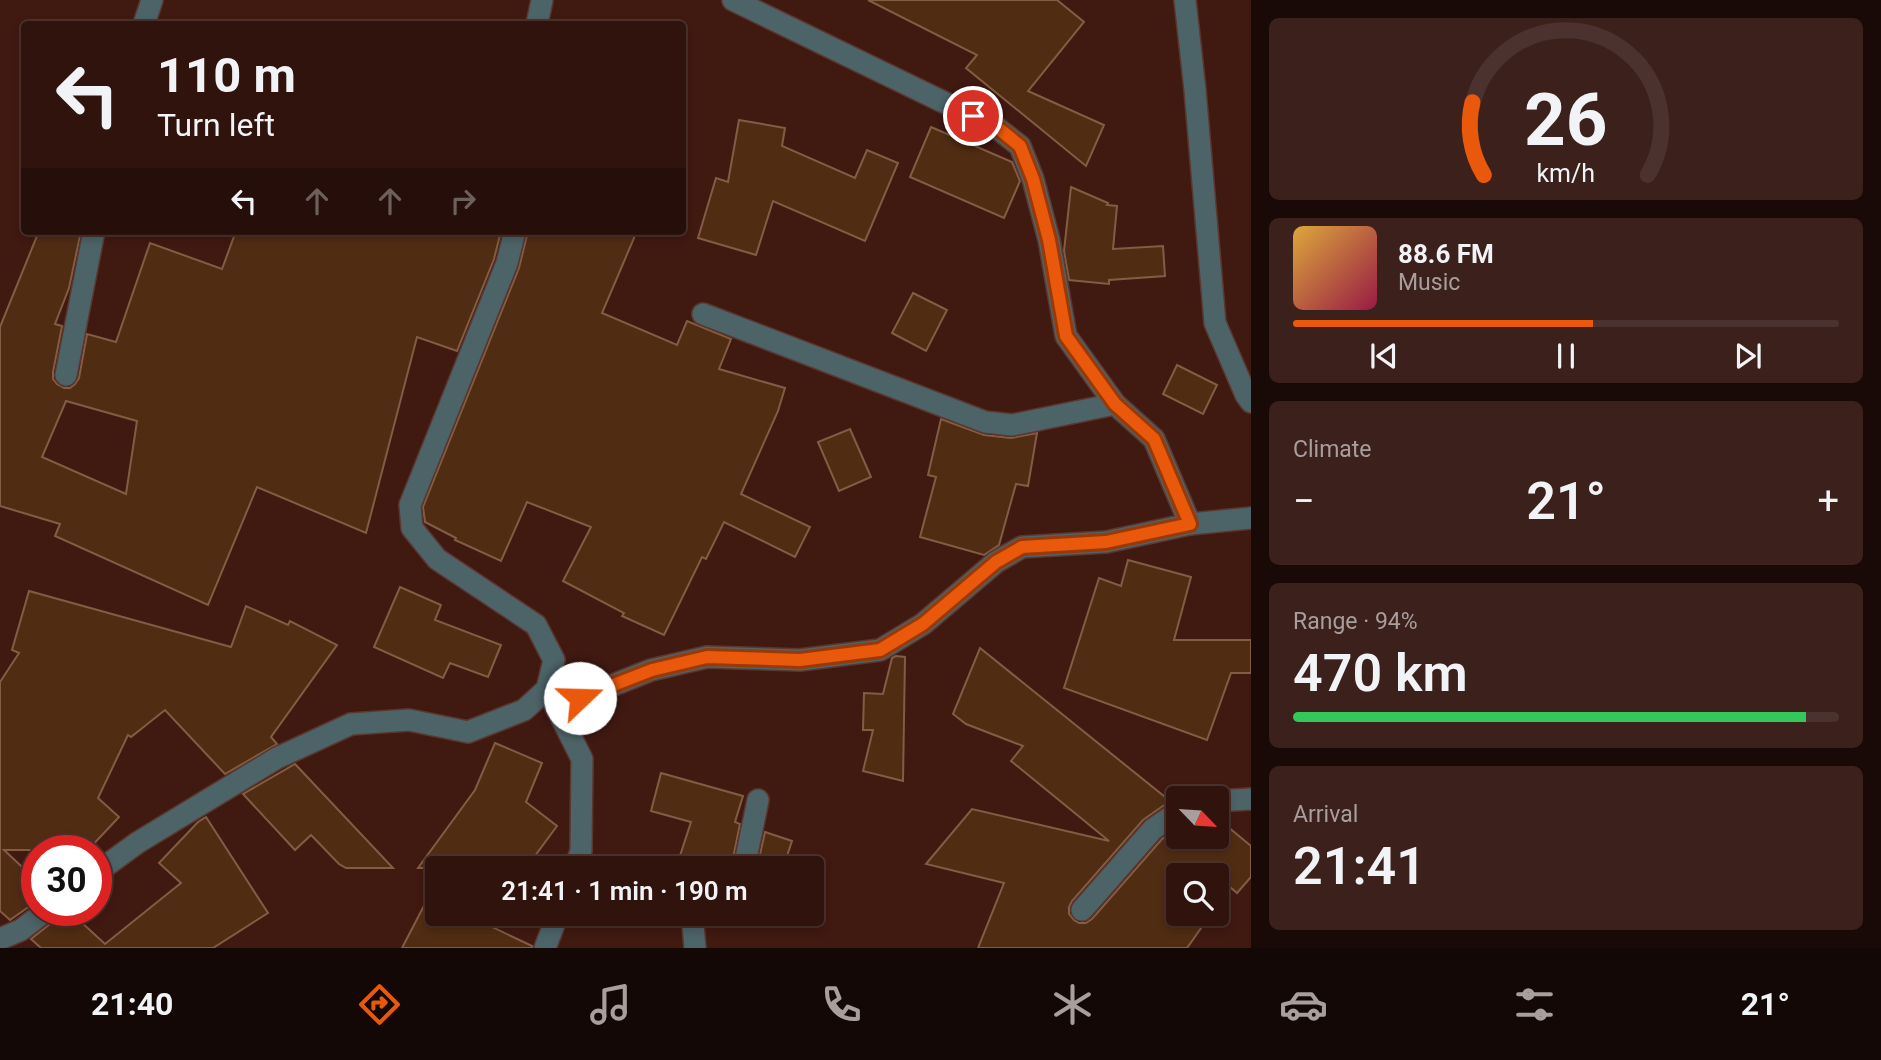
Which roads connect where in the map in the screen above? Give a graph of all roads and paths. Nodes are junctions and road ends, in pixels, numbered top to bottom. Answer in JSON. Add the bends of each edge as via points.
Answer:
{"nodes":[{"id":1,"x":152,"y":0,"type":"edge"},
{"id":2,"x":542,"y":0,"type":"edge"},
{"id":3,"x":733,"y":0,"type":"edge"},
{"id":4,"x":1185,"y":0,"type":"edge"},
{"id":5,"x":145,"y":21,"type":"edge"},
{"id":6,"x":538,"y":21,"type":"edge"},
{"id":7,"x":93,"y":235,"type":"edge"},
{"id":8,"x":515,"y":235,"type":"edge"},
{"id":9,"x":703,"y":314,"type":"dead end"},
{"id":10,"x":66,"y":375,"type":"dead end"},
{"id":11,"x":1251,"y":402,"type":"edge"},
{"id":12,"x":1115,"y":404,"type":"junction"},
{"id":13,"x":1251,"y":518,"type":"edge"},
{"id":14,"x":1190,"y":524,"type":"junction"},
{"id":15,"x":551,"y":699,"type":"junction"},
{"id":16,"x":1251,"y":799,"type":"edge"},
{"id":17,"x":758,"y":800,"type":"dead end"},
{"id":18,"x":1229,"y":800,"type":"edge"},
{"id":19,"x":1166,"y":821,"type":"edge"},
{"id":20,"x":579,"y":856,"type":"edge"},
{"id":21,"x":746,"y":856,"type":"edge"},
{"id":22,"x":112,"y":861,"type":"edge"},
{"id":23,"x":1082,"y":910,"type":"dead end"},
{"id":24,"x":26,"y":926,"type":"edge"},
{"id":25,"x":553,"y":926,"type":"edge"},
{"id":26,"x":693,"y":926,"type":"edge"},
{"id":27,"x":0,"y":939,"type":"edge"},
{"id":28,"x":545,"y":948,"type":"edge"},
{"id":29,"x":695,"y":948,"type":"edge"}],
"edges":[{"from":1,"to":5,"type":"street"},
{"from":2,"to":6,"type":"street"},
{"from":3,"to":12,"type":"street","via":[[998,128],[1020,146],[1049,240],[1066,336]]},
{"from":4,"to":11,"type":"street","via":[[1215,323]]},
{"from":7,"to":10,"type":"street"},
{"from":8,"to":15,"type":"street","via":[[410,505],[412,527],[437,559],[536,625],[554,660]]},
{"from":9,"to":12,"type":"street","via":[[985,422],[1012,425]]},
{"from":12,"to":14,"type":"street","via":[[1154,439]]},
{"from":13,"to":14,"type":"street"},
{"from":14,"to":15,"type":"street","via":[[1106,542],[1022,547],[996,562],[923,624],[880,650],[800,660],[707,657]]},
{"from":15,"to":20,"type":"street","via":[[582,760]]},
{"from":15,"to":22,"type":"street","via":[[468,732],[409,720],[351,724],[277,758]]},
{"from":16,"to":18,"type":"street"},
{"from":17,"to":21,"type":"street"},
{"from":19,"to":23,"type":"street","via":[[1153,829]]},
{"from":24,"to":27,"type":"street"},
{"from":25,"to":28,"type":"street"},
{"from":26,"to":29,"type":"street"}]}
